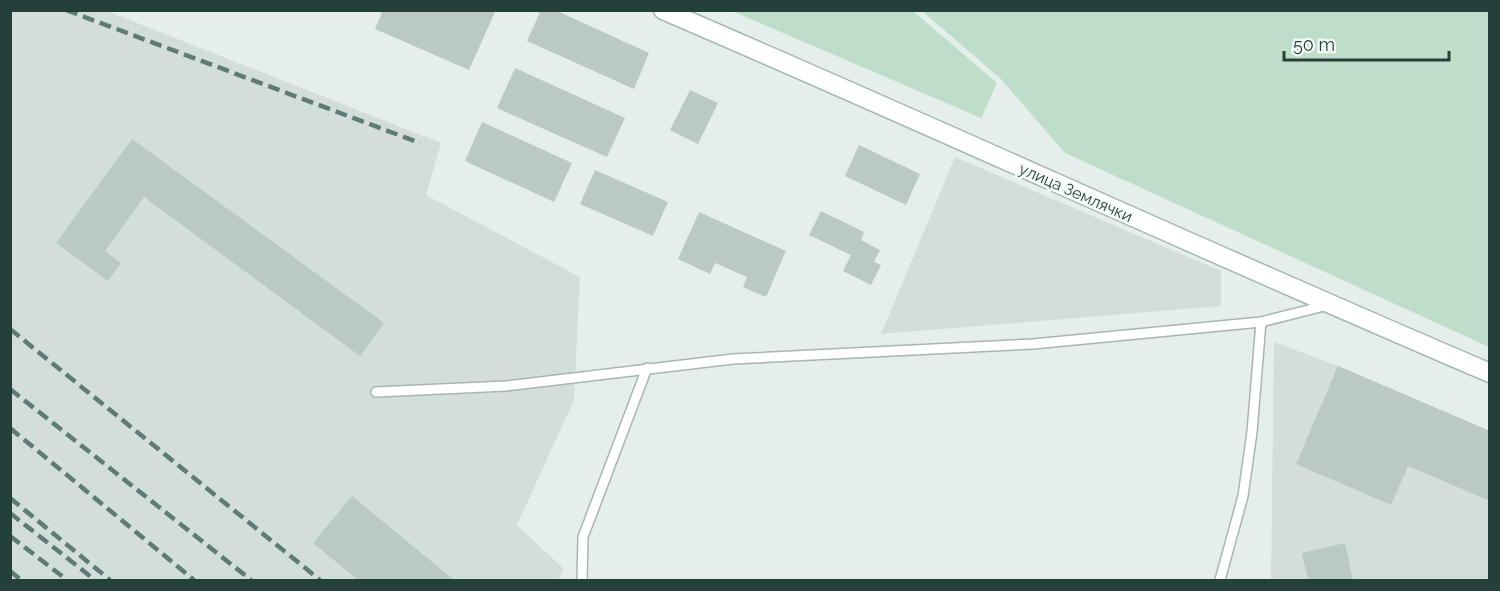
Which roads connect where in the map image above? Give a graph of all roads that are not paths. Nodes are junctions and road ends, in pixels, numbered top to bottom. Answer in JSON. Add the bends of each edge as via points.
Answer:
{"nodes":[{"id":1,"x":663,"y":10,"type":"edge"},
{"id":2,"x":1329,"y":304,"type":"junction"},
{"id":3,"x":1261,"y":322,"type":"junction"},
{"id":4,"x":647,"y":368,"type":"junction"},
{"id":5,"x":1490,"y":373,"type":"edge"},
{"id":6,"x":376,"y":392,"type":"dead end"},
{"id":7,"x":582,"y":580,"type":"edge"},
{"id":8,"x":1220,"y":580,"type":"edge"}],
"edges":[{"from":1,"to":2,"type":"street","name":"улица Землячки"},
{"from":2,"to":3,"type":"lane"},
{"from":2,"to":5,"type":"street","name":"улица Землячки"},
{"from":3,"to":4,"type":"lane","via":[[1033,344],[733,359]]},
{"from":3,"to":8,"type":"lane","via":[[1243,496]]},
{"from":4,"to":6,"type":"lane","via":[[506,386]]},
{"from":4,"to":7,"type":"lane","via":[[583,537]]}]}
